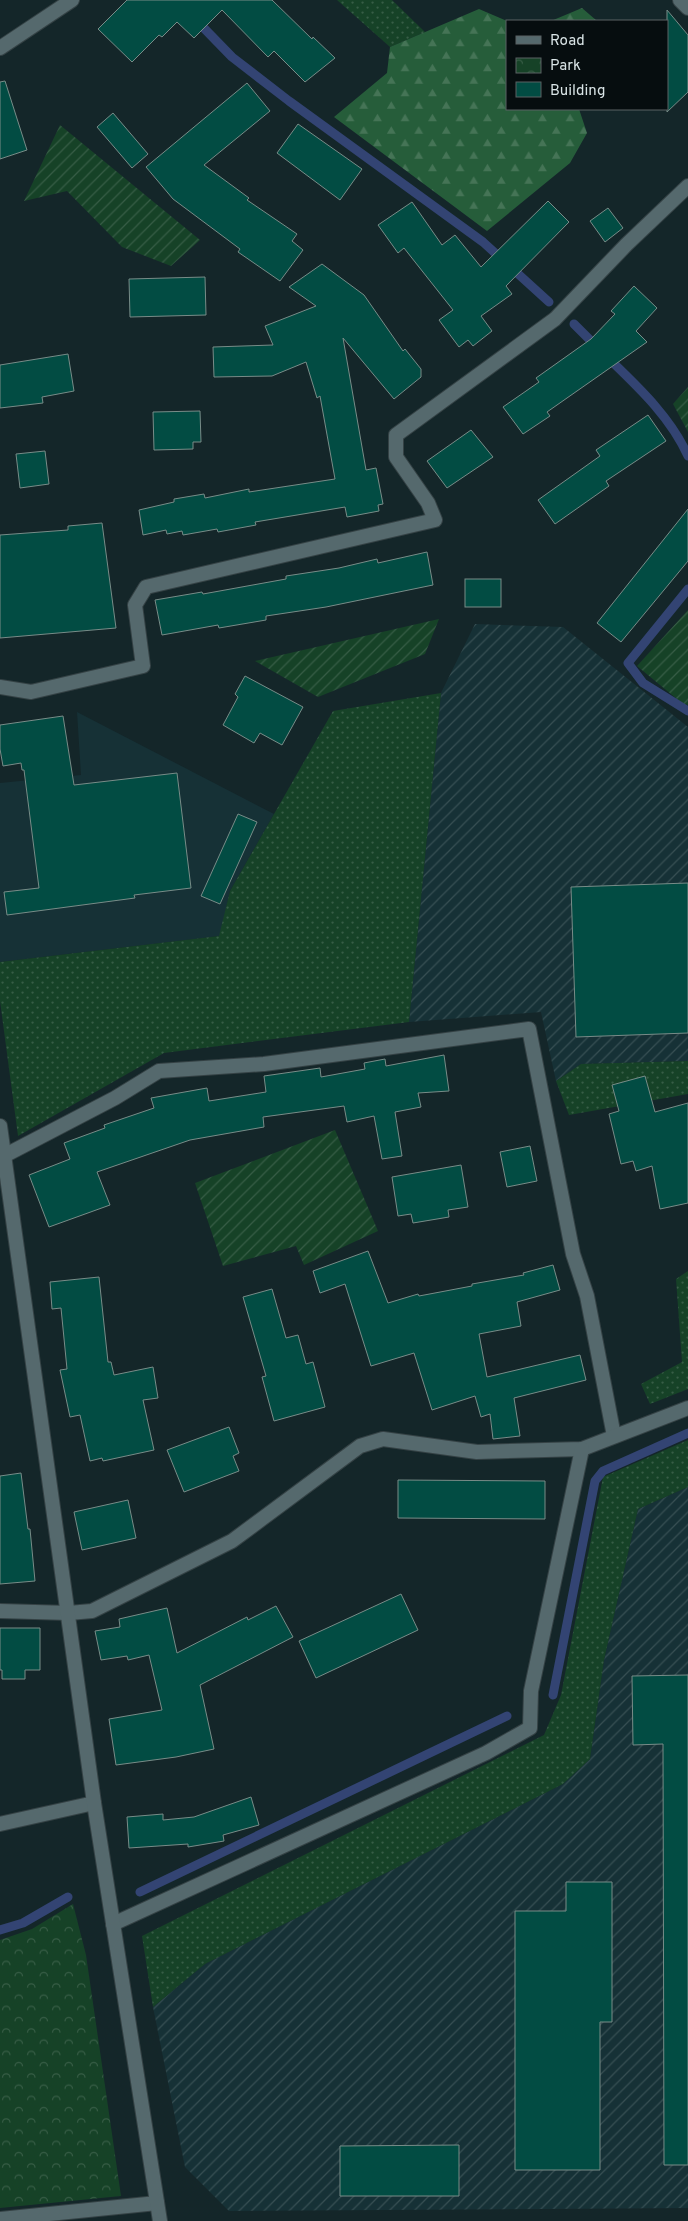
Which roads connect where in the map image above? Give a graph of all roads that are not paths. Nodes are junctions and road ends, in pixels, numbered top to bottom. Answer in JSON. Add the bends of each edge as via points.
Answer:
{"nodes":[{"id":1,"x":72,"y":0,"type":"edge"},
{"id":2,"x":680,"y":0,"type":"edge"},
{"id":3,"x":688,"y":8,"type":"edge"},
{"id":4,"x":0,"y":48,"type":"edge"},
{"id":5,"x":688,"y":186,"type":"edge"},
{"id":6,"x":0,"y":687,"type":"edge"},
{"id":7,"x":0,"y":1126,"type":"edge"},
{"id":8,"x":2,"y":1157,"type":"edge"},
{"id":9,"x":688,"y":1408,"type":"edge"},
{"id":10,"x":614,"y":1436,"type":"junction"},
{"id":11,"x":582,"y":1449,"type":"junction"},
{"id":12,"x":0,"y":1610,"type":"edge"},
{"id":13,"x":69,"y":1613,"type":"junction"},
{"id":14,"x":94,"y":1803,"type":"junction"},
{"id":15,"x":0,"y":1824,"type":"edge"},
{"id":16,"x":113,"y":1924,"type":"junction"},
{"id":17,"x":157,"y":2203,"type":"junction"},
{"id":18,"x":0,"y":2219,"type":"edge"},
{"id":19,"x":160,"y":2221,"type":"edge"}],
"edges":[{"from":1,"to":4,"type":"street"},
{"from":2,"to":3,"type":"street"},
{"from":5,"to":6,"type":"street","via":[[555,319],[396,435],[396,457],[428,503],[435,520],[146,587],[135,605],[143,666],[31,692]]},
{"from":7,"to":8,"type":"street"},
{"from":8,"to":10,"type":"street","via":[[115,1098],[159,1071],[264,1064],[529,1029],[573,1254],[587,1296]]},
{"from":8,"to":13,"type":"street"},
{"from":9,"to":10,"type":"street"},
{"from":10,"to":11,"type":"street"},
{"from":11,"to":13,"type":"street","via":[[477,1452],[383,1439],[360,1446],[232,1541],[92,1611]]},
{"from":11,"to":16,"type":"street","via":[[531,1691],[530,1728],[486,1753]]},
{"from":12,"to":13,"type":"street"},
{"from":13,"to":14,"type":"street"},
{"from":14,"to":15,"type":"street"},
{"from":14,"to":16,"type":"street"},
{"from":16,"to":17,"type":"street"},
{"from":17,"to":18,"type":"street"},
{"from":17,"to":19,"type":"street"}]}
